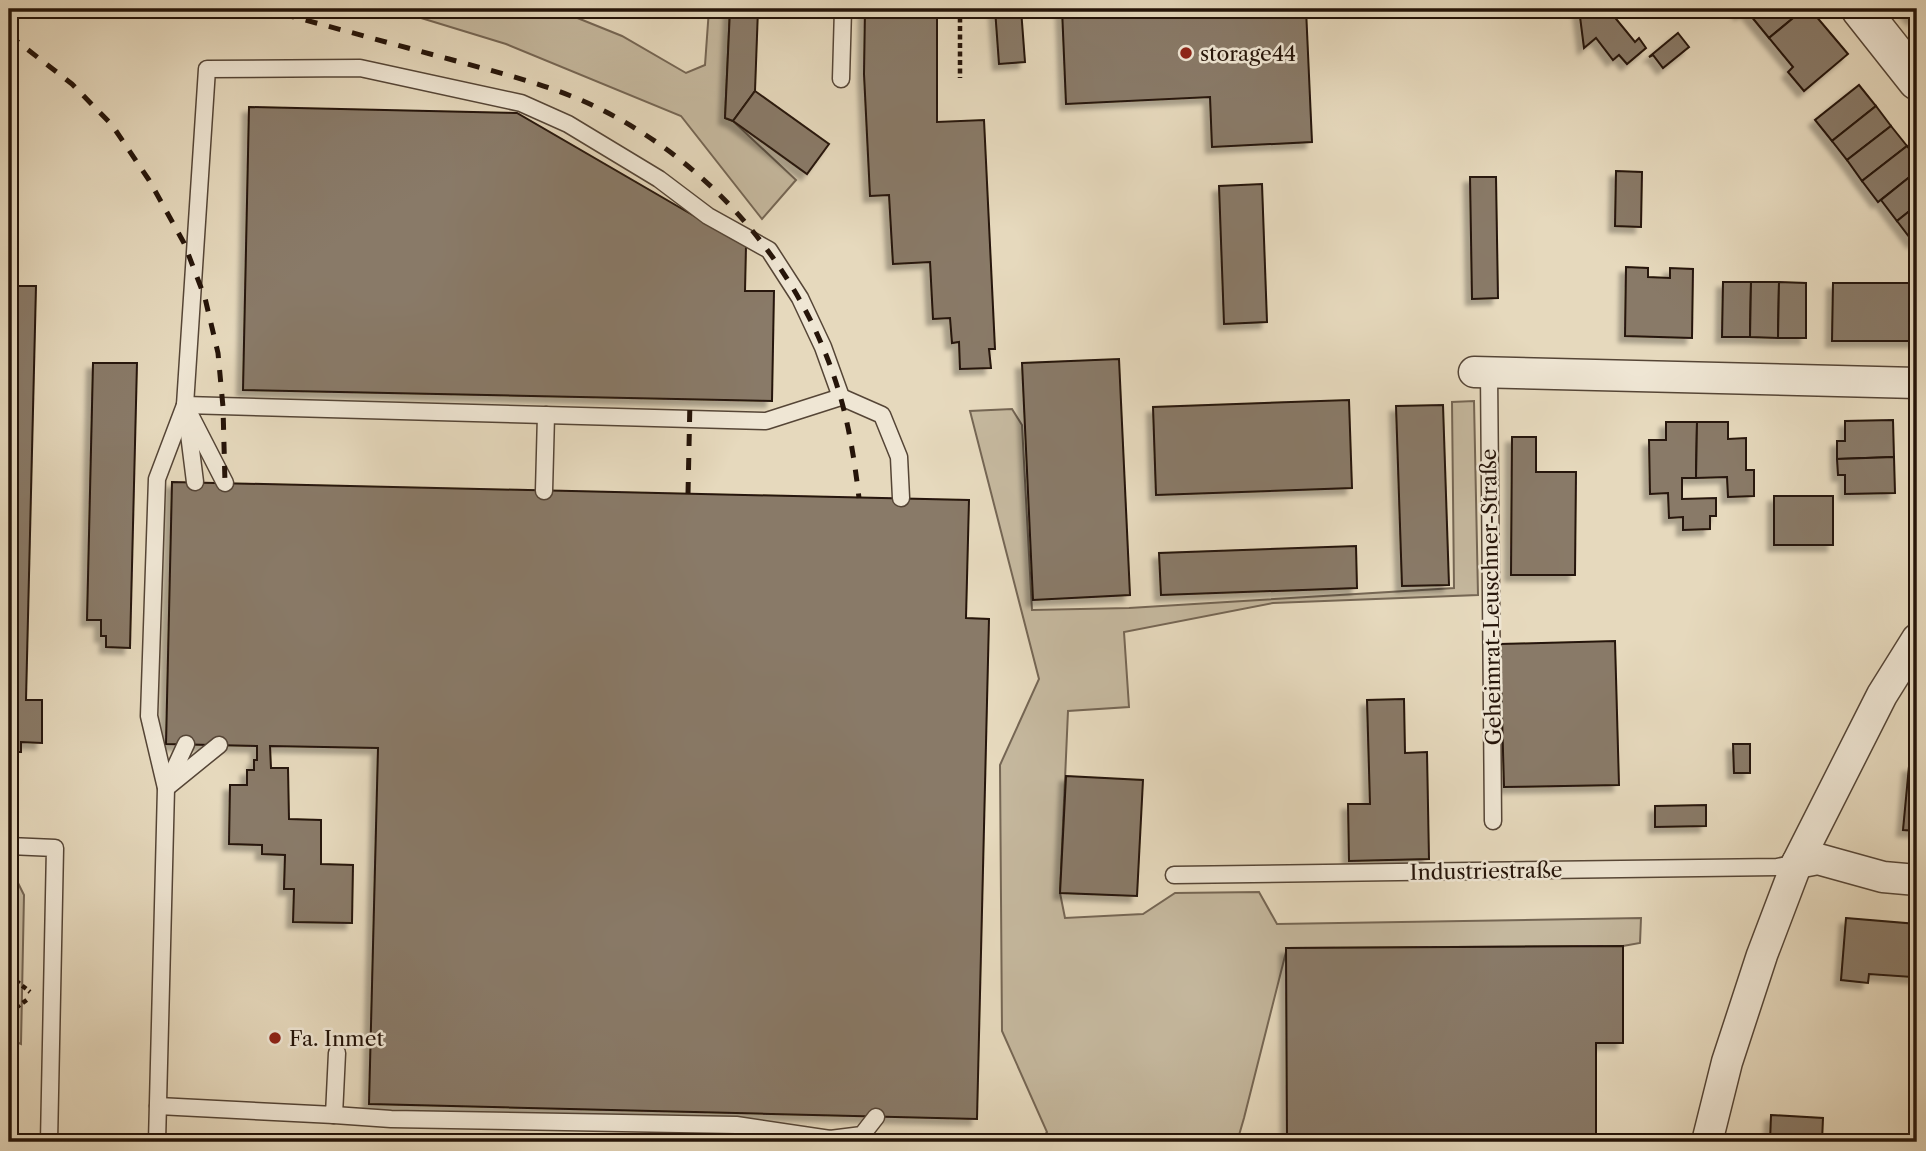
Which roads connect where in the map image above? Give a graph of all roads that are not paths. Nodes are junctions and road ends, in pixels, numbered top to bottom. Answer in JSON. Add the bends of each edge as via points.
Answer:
{"nodes":[{"id":1,"x":843,"y":9,"type":"edge"},
{"id":2,"x":1860,"y":9,"type":"edge"},
{"id":3,"x":841,"y":79,"type":"dead end"},
{"id":4,"x":1917,"y":81,"type":"edge"},
{"id":5,"x":1482,"y":372,"type":"joint"},
{"id":6,"x":1917,"y":383,"type":"edge"},
{"id":7,"x":841,"y":397,"type":"junction"},
{"id":8,"x":185,"y":405,"type":"junction"},
{"id":9,"x":546,"y":415,"type":"junction"},
{"id":10,"x":195,"y":482,"type":"dead end"},
{"id":11,"x":225,"y":483,"type":"dead end"},
{"id":12,"x":544,"y":491,"type":"dead end"},
{"id":13,"x":901,"y":498,"type":"dead end"},
{"id":14,"x":1917,"y":639,"type":"edge"},
{"id":15,"x":186,"y":744,"type":"dead end"},
{"id":16,"x":219,"y":745,"type":"dead end"},
{"id":17,"x":166,"y":788,"type":"junction"},
{"id":18,"x":1493,"y":821,"type":"dead end"},
{"id":19,"x":9,"y":846,"type":"edge"},
{"id":20,"x":1797,"y":863,"type":"junction"},
{"id":21,"x":1174,"y":875,"type":"dead end"},
{"id":22,"x":1917,"y":880,"type":"edge"},
{"id":23,"x":337,"y":1053,"type":"dead end"},
{"id":24,"x":158,"y":1106,"type":"junction"},
{"id":25,"x":334,"y":1115,"type":"junction"},
{"id":26,"x":876,"y":1117,"type":"dead end"},
{"id":27,"x":49,"y":1142,"type":"edge"},
{"id":28,"x":157,"y":1142,"type":"edge"},
{"id":29,"x":1707,"y":1142,"type":"edge"}],
"edges":[{"from":1,"to":3,"type":"lane"},
{"from":2,"to":4,"type":"street"},
{"from":5,"to":6,"type":"street","name":"Geheimrat-Leuschner-Straße"},
{"from":5,"to":18,"type":"lane","name":"Geheimrat-Leuschner-Straße"},
{"from":7,"to":8,"type":"lane","via":[[800,298],[769,250],[708,216],[659,179],[568,124],[520,103],[360,68],[207,69]]},
{"from":7,"to":9,"type":"lane","via":[[766,421]]},
{"from":7,"to":13,"type":"lane","via":[[881,415],[900,457]]},
{"from":8,"to":9,"type":"lane"},
{"from":8,"to":10,"type":"lane"},
{"from":8,"to":11,"type":"lane"},
{"from":8,"to":17,"type":"lane","via":[[157,479],[149,716]]},
{"from":9,"to":12,"type":"lane"},
{"from":14,"to":20,"type":"street","via":[[1882,695]]},
{"from":15,"to":17,"type":"lane"},
{"from":16,"to":17,"type":"lane"},
{"from":17,"to":24,"type":"lane"},
{"from":19,"to":27,"type":"lane","via":[[55,848]]},
{"from":20,"to":21,"type":"lane","name":"Industriestraße","via":[[1777,867]]},
{"from":20,"to":22,"type":"street","via":[[1818,859],[1883,877]]},
{"from":20,"to":29,"type":"street","via":[[1734,1038]]},
{"from":23,"to":25,"type":"lane"},
{"from":24,"to":25,"type":"lane"},
{"from":24,"to":28,"type":"lane"},
{"from":25,"to":26,"type":"lane","via":[[736,1125],[830,1139],[862,1135]]}]}
